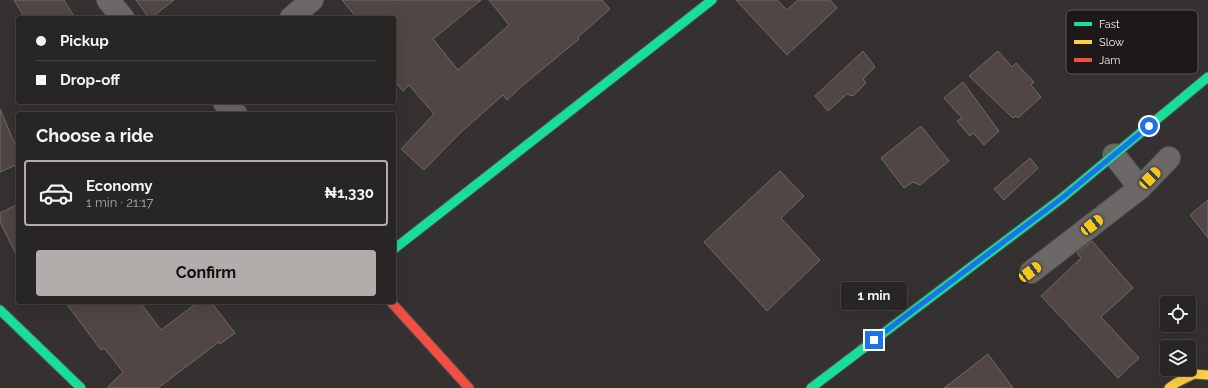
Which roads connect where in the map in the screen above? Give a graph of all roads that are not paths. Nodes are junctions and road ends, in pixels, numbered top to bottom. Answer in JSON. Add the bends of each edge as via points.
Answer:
{"nodes":[{"id":1,"x":108,"y":0,"type":"edge"},
{"id":2,"x":312,"y":0,"type":"edge"},
{"id":3,"x":712,"y":0,"type":"edge"},
{"id":4,"x":121,"y":16,"type":"edge"},
{"id":5,"x":293,"y":16,"type":"edge"},
{"id":6,"x":1208,"y":77,"type":"edge"},
{"id":7,"x":226,"y":104,"type":"edge"},
{"id":8,"x":234,"y":112,"type":"edge"},
{"id":9,"x":1114,"y":155,"type":"junction"},
{"id":10,"x":1169,"y":158,"type":"dead end"},
{"id":11,"x":1140,"y":188,"type":"junction"},
{"id":12,"x":396,"y":247,"type":"edge"},
{"id":13,"x":1030,"y":272,"type":"dead end"},
{"id":14,"x":394,"y":304,"type":"edge"},
{"id":15,"x":0,"y":310,"type":"edge"},
{"id":16,"x":1208,"y":376,"type":"edge"},
{"id":17,"x":82,"y":388,"type":"edge"},
{"id":18,"x":469,"y":388,"type":"edge"},
{"id":19,"x":811,"y":388,"type":"edge"},
{"id":20,"x":1169,"y":388,"type":"edge"}],
"edges":[{"from":1,"to":4,"type":"street"},
{"from":2,"to":5,"type":"street"},
{"from":3,"to":12,"type":"street"},
{"from":6,"to":9,"type":"street"},
{"from":7,"to":8,"type":"street"},
{"from":9,"to":11,"type":"street"},
{"from":9,"to":19,"type":"street","via":[[1062,198]]},
{"from":10,"to":11,"type":"street"},
{"from":11,"to":13,"type":"street"},
{"from":14,"to":18,"type":"street"},
{"from":15,"to":17,"type":"street"},
{"from":16,"to":20,"type":"street","via":[[1194,374]]}]}
